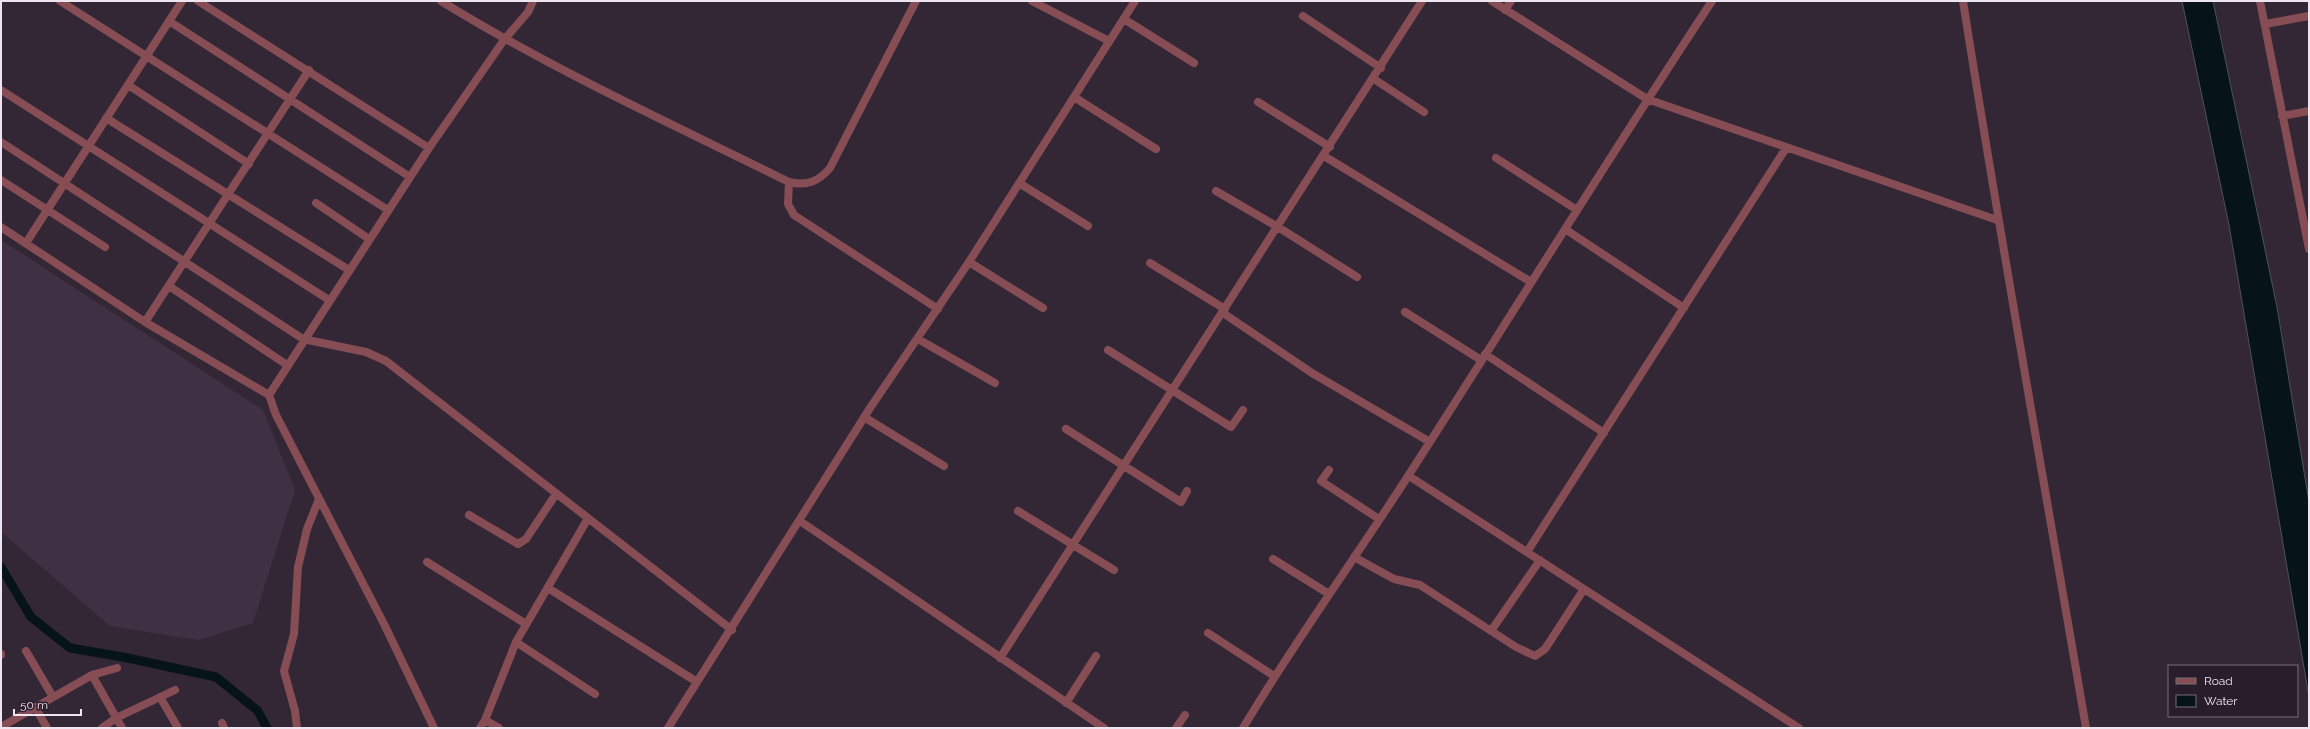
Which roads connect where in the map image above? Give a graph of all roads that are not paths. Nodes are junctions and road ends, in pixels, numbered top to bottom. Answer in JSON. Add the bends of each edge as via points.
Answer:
{"nodes":[{"id":1,"x":60,"y":1,"type":"edge"},
{"id":2,"x":182,"y":1,"type":"edge"},
{"id":3,"x":198,"y":1,"type":"edge"},
{"id":4,"x":534,"y":1,"type":"edge"},
{"id":5,"x":916,"y":1,"type":"edge"},
{"id":6,"x":1032,"y":1,"type":"edge"},
{"id":7,"x":1135,"y":1,"type":"edge"},
{"id":8,"x":1422,"y":1,"type":"edge"},
{"id":9,"x":1492,"y":1,"type":"edge"},
{"id":10,"x":1511,"y":1,"type":"edge"},
{"id":11,"x":1712,"y":1,"type":"edge"},
{"id":12,"x":1963,"y":1,"type":"edge"},
{"id":13,"x":2260,"y":1,"type":"edge"},
{"id":14,"x":446,"y":2,"type":"edge"},
{"id":15,"x":1505,"y":10,"type":"junction"},
{"id":16,"x":1303,"y":16,"type":"dead end"},
{"id":17,"x":2309,"y":16,"type":"edge"},
{"id":18,"x":1124,"y":19,"type":"junction"},
{"id":19,"x":169,"y":21,"type":"junction"},
{"id":20,"x":2265,"y":24,"type":"junction"},
{"id":21,"x":504,"y":40,"type":"junction"},
{"id":22,"x":1109,"y":41,"type":"junction"},
{"id":23,"x":146,"y":55,"type":"junction"},
{"id":24,"x":1194,"y":63,"type":"dead end"},
{"id":25,"x":1381,"y":68,"type":"junction"},
{"id":26,"x":309,"y":70,"type":"junction"},
{"id":27,"x":1374,"y":79,"type":"junction"},
{"id":28,"x":128,"y":85,"type":"junction"},
{"id":29,"x":1,"y":90,"type":"edge"},
{"id":30,"x":1074,"y":96,"type":"junction"},
{"id":31,"x":1647,"y":99,"type":"junction"},
{"id":32,"x":290,"y":100,"type":"junction"},
{"id":33,"x":1258,"y":102,"type":"dead end"},
{"id":34,"x":2309,"y":111,"type":"edge"},
{"id":35,"x":1424,"y":112,"type":"dead end"},
{"id":36,"x":2282,"y":116,"type":"junction"},
{"id":37,"x":106,"y":118,"type":"junction"},
{"id":38,"x":268,"y":135,"type":"junction"},
{"id":39,"x":1,"y":142,"type":"edge"},
{"id":40,"x":88,"y":146,"type":"junction"},
{"id":41,"x":1330,"y":147,"type":"junction"},
{"id":42,"x":429,"y":148,"type":"junction"},
{"id":43,"x":1786,"y":148,"type":"junction"},
{"id":44,"x":1156,"y":149,"type":"dead end"},
{"id":45,"x":1324,"y":156,"type":"junction"},
{"id":46,"x":1496,"y":158,"type":"dead end"},
{"id":47,"x":249,"y":164,"type":"junction"},
{"id":48,"x":410,"y":177,"type":"junction"},
{"id":49,"x":1,"y":180,"type":"edge"},
{"id":50,"x":789,"y":182,"type":"junction"},
{"id":51,"x":64,"y":183,"type":"junction"},
{"id":52,"x":1019,"y":183,"type":"junction"},
{"id":53,"x":1216,"y":191,"type":"dead end"},
{"id":54,"x":229,"y":194,"type":"junction"},
{"id":55,"x":316,"y":203,"type":"dead end"},
{"id":56,"x":47,"y":210,"type":"junction"},
{"id":57,"x":388,"y":210,"type":"junction"},
{"id":58,"x":1577,"y":210,"type":"junction"},
{"id":59,"x":1997,"y":220,"type":"junction"},
{"id":60,"x":210,"y":224,"type":"junction"},
{"id":61,"x":1088,"y":226,"type":"dead end"},
{"id":62,"x":1,"y":227,"type":"edge"},
{"id":63,"x":1278,"y":227,"type":"junction"},
{"id":64,"x":1565,"y":229,"type":"junction"},
{"id":65,"x":369,"y":239,"type":"junction"},
{"id":66,"x":26,"y":243,"type":"junction"},
{"id":67,"x":105,"y":247,"type":"dead end"},
{"id":68,"x":2309,"y":249,"type":"edge"},
{"id":69,"x":185,"y":262,"type":"junction"},
{"id":70,"x":968,"y":262,"type":"junction"},
{"id":71,"x":1150,"y":263,"type":"dead end"},
{"id":72,"x":349,"y":270,"type":"junction"},
{"id":73,"x":1357,"y":277,"type":"dead end"},
{"id":74,"x":1531,"y":282,"type":"junction"},
{"id":75,"x":169,"y":286,"type":"junction"},
{"id":76,"x":329,"y":300,"type":"junction"},
{"id":77,"x":1043,"y":308,"type":"dead end"},
{"id":78,"x":1684,"y":308,"type":"junction"},
{"id":79,"x":938,"y":309,"type":"junction"},
{"id":80,"x":1224,"y":311,"type":"junction"},
{"id":81,"x":1405,"y":312,"type":"dead end"},
{"id":82,"x":145,"y":322,"type":"junction"},
{"id":83,"x":303,"y":339,"type":"junction"},
{"id":84,"x":918,"y":339,"type":"junction"},
{"id":85,"x":1108,"y":350,"type":"dead end"},
{"id":86,"x":1483,"y":358,"type":"junction"},
{"id":87,"x":287,"y":365,"type":"junction"},
{"id":88,"x":995,"y":383,"type":"dead end"},
{"id":89,"x":1173,"y":391,"type":"junction"},
{"id":90,"x":269,"y":395,"type":"junction"},
{"id":91,"x":1243,"y":410,"type":"dead end"},
{"id":92,"x":864,"y":417,"type":"junction"},
{"id":93,"x":1066,"y":430,"type":"dead end"},
{"id":94,"x":1604,"y":433,"type":"junction"},
{"id":95,"x":1430,"y":442,"type":"junction"},
{"id":96,"x":944,"y":466,"type":"dead end"},
{"id":97,"x":1124,"y":466,"type":"junction"},
{"id":98,"x":1329,"y":470,"type":"dead end"},
{"id":99,"x":1408,"y":476,"type":"junction"},
{"id":100,"x":1187,"y":491,"type":"dead end"},
{"id":101,"x":556,"y":494,"type":"junction"},
{"id":102,"x":319,"y":499,"type":"junction"},
{"id":103,"x":1018,"y":511,"type":"dead end"},
{"id":104,"x":469,"y":515,"type":"dead end"},
{"id":105,"x":1379,"y":519,"type":"junction"},
{"id":106,"x":587,"y":520,"type":"junction"},
{"id":107,"x":800,"y":521,"type":"junction"},
{"id":108,"x":1073,"y":545,"type":"junction"},
{"id":109,"x":1528,"y":552,"type":"junction"},
{"id":110,"x":1354,"y":557,"type":"junction"},
{"id":111,"x":1273,"y":559,"type":"dead end"},
{"id":112,"x":1540,"y":560,"type":"junction"},
{"id":113,"x":427,"y":562,"type":"dead end"},
{"id":114,"x":1114,"y":570,"type":"dead end"},
{"id":115,"x":548,"y":588,"type":"junction"},
{"id":116,"x":1584,"y":589,"type":"junction"},
{"id":117,"x":1329,"y":594,"type":"junction"},
{"id":118,"x":526,"y":624,"type":"junction"},
{"id":119,"x":732,"y":630,"type":"junction"},
{"id":120,"x":1491,"y":631,"type":"junction"},
{"id":121,"x":1208,"y":633,"type":"dead end"},
{"id":122,"x":516,"y":642,"type":"junction"},
{"id":123,"x":26,"y":651,"type":"dead end"},
{"id":124,"x":1096,"y":656,"type":"dead end"},
{"id":125,"x":1000,"y":658,"type":"junction"},
{"id":126,"x":117,"y":668,"type":"dead end"},
{"id":127,"x":92,"y":675,"type":"junction"},
{"id":128,"x":1274,"y":676,"type":"junction"},
{"id":129,"x":697,"y":682,"type":"junction"},
{"id":130,"x":175,"y":690,"type":"dead end"},
{"id":131,"x":595,"y":694,"type":"dead end"},
{"id":132,"x":53,"y":697,"type":"junction"},
{"id":133,"x":160,"y":697,"type":"junction"},
{"id":134,"x":1066,"y":703,"type":"junction"},
{"id":135,"x":35,"y":707,"type":"junction"},
{"id":136,"x":1185,"y":715,"type":"dead end"},
{"id":137,"x":116,"y":718,"type":"junction"},
{"id":138,"x":485,"y":720,"type":"junction"},
{"id":139,"x":1,"y":727,"type":"edge"},
{"id":140,"x":47,"y":728,"type":"edge"},
{"id":141,"x":102,"y":728,"type":"edge"},
{"id":142,"x":122,"y":728,"type":"edge"},
{"id":143,"x":178,"y":728,"type":"edge"},
{"id":144,"x":297,"y":728,"type":"edge"},
{"id":145,"x":434,"y":728,"type":"edge"},
{"id":146,"x":480,"y":728,"type":"edge"},
{"id":147,"x":499,"y":728,"type":"edge"},
{"id":148,"x":668,"y":728,"type":"edge"},
{"id":149,"x":1104,"y":728,"type":"edge"},
{"id":150,"x":1176,"y":728,"type":"edge"},
{"id":151,"x":1243,"y":728,"type":"edge"},
{"id":152,"x":1799,"y":728,"type":"edge"},
{"id":153,"x":2086,"y":728,"type":"edge"}],
"edges":[{"from":1,"to":23,"type":"street"},
{"from":2,"to":19,"type":"street"},
{"from":3,"to":26,"type":"street"},
{"from":4,"to":21,"type":"street"},
{"from":5,"to":50,"type":"street","via":[[830,168],[819,180],[804,185]]},
{"from":6,"to":22,"type":"street"},
{"from":7,"to":18,"type":"street"},
{"from":8,"to":25,"type":"street"},
{"from":9,"to":15,"type":"street"},
{"from":10,"to":15,"type":"street"},
{"from":11,"to":31,"type":"street"},
{"from":12,"to":59,"type":"street"},
{"from":13,"to":20,"type":"street"},
{"from":14,"to":21,"type":"street"},
{"from":15,"to":31,"type":"street"},
{"from":16,"to":25,"type":"street"},
{"from":17,"to":20,"type":"street"},
{"from":18,"to":22,"type":"street"},
{"from":18,"to":24,"type":"street"},
{"from":19,"to":23,"type":"street"},
{"from":19,"to":32,"type":"street"},
{"from":20,"to":36,"type":"street"},
{"from":21,"to":42,"type":"street"},
{"from":21,"to":50,"type":"street"},
{"from":22,"to":30,"type":"street"},
{"from":23,"to":28,"type":"street"},
{"from":23,"to":38,"type":"street"},
{"from":25,"to":27,"type":"street"},
{"from":26,"to":32,"type":"street"},
{"from":26,"to":42,"type":"street"},
{"from":27,"to":35,"type":"street"},
{"from":27,"to":41,"type":"street"},
{"from":28,"to":37,"type":"street"},
{"from":28,"to":47,"type":"street"},
{"from":29,"to":40,"type":"street"},
{"from":30,"to":44,"type":"street"},
{"from":30,"to":52,"type":"street"},
{"from":31,"to":43,"type":"street"},
{"from":31,"to":58,"type":"street"},
{"from":32,"to":38,"type":"street"},
{"from":32,"to":48,"type":"street"},
{"from":33,"to":41,"type":"street"},
{"from":34,"to":36,"type":"street"},
{"from":36,"to":68,"type":"street"},
{"from":37,"to":40,"type":"street"},
{"from":37,"to":54,"type":"street"},
{"from":38,"to":47,"type":"street"},
{"from":38,"to":57,"type":"street"},
{"from":39,"to":51,"type":"street"},
{"from":40,"to":51,"type":"street"},
{"from":40,"to":60,"type":"street"},
{"from":41,"to":45,"type":"street"},
{"from":42,"to":48,"type":"street"},
{"from":43,"to":59,"type":"street"},
{"from":43,"to":78,"type":"street"},
{"from":45,"to":63,"type":"street"},
{"from":45,"to":74,"type":"street"},
{"from":46,"to":58,"type":"street"},
{"from":47,"to":54,"type":"street"},
{"from":48,"to":57,"type":"street"},
{"from":49,"to":56,"type":"street"},
{"from":50,"to":79,"type":"street","via":[[788,204],[794,215]]},
{"from":51,"to":56,"type":"street"},
{"from":51,"to":69,"type":"street"},
{"from":52,"to":61,"type":"street"},
{"from":52,"to":70,"type":"street"},
{"from":53,"to":63,"type":"street"},
{"from":54,"to":60,"type":"street"},
{"from":54,"to":72,"type":"street"},
{"from":55,"to":65,"type":"street"},
{"from":56,"to":66,"type":"street"},
{"from":56,"to":67,"type":"street"},
{"from":57,"to":65,"type":"street"},
{"from":58,"to":64,"type":"street"},
{"from":59,"to":153,"type":"street","via":[[2030,395]]},
{"from":60,"to":69,"type":"street"},
{"from":60,"to":76,"type":"street"},
{"from":62,"to":66,"type":"street"},
{"from":63,"to":73,"type":"street"},
{"from":63,"to":80,"type":"street"},
{"from":64,"to":74,"type":"street"},
{"from":64,"to":78,"type":"street"},
{"from":65,"to":72,"type":"street"},
{"from":66,"to":82,"type":"street"},
{"from":69,"to":75,"type":"street"},
{"from":69,"to":83,"type":"street"},
{"from":70,"to":77,"type":"street"},
{"from":70,"to":79,"type":"street"},
{"from":71,"to":80,"type":"street"},
{"from":72,"to":76,"type":"street"},
{"from":74,"to":86,"type":"street"},
{"from":75,"to":82,"type":"street"},
{"from":75,"to":87,"type":"street"},
{"from":76,"to":83,"type":"street"},
{"from":78,"to":94,"type":"street"},
{"from":79,"to":84,"type":"street"},
{"from":80,"to":89,"type":"street"},
{"from":80,"to":95,"type":"street","via":[[1312,373]]},
{"from":81,"to":86,"type":"street"},
{"from":82,"to":90,"type":"street"},
{"from":83,"to":87,"type":"street"},
{"from":83,"to":101,"type":"street","via":[[366,352],[386,361]]},
{"from":84,"to":88,"type":"street"},
{"from":84,"to":92,"type":"street"},
{"from":85,"to":89,"type":"street"},
{"from":86,"to":94,"type":"street"},
{"from":86,"to":95,"type":"street"},
{"from":87,"to":90,"type":"street"},
{"from":89,"to":91,"type":"street","via":[[1231,427]]},
{"from":89,"to":97,"type":"street"},
{"from":90,"to":102,"type":"street","via":[[276,415]]},
{"from":92,"to":96,"type":"street"},
{"from":92,"to":107,"type":"street"},
{"from":93,"to":97,"type":"street"},
{"from":94,"to":109,"type":"street"},
{"from":95,"to":99,"type":"street"},
{"from":97,"to":100,"type":"street","via":[[1181,502]]},
{"from":97,"to":108,"type":"street"},
{"from":98,"to":105,"type":"street","via":[[1321,481]]},
{"from":99,"to":105,"type":"street"},
{"from":99,"to":109,"type":"street"},
{"from":101,"to":104,"type":"street","via":[[526,539],[518,544]]},
{"from":101,"to":106,"type":"street"},
{"from":102,"to":144,"type":"street","via":[[307,529],[298,567],[294,634],[284,671]]},
{"from":102,"to":145,"type":"street"},
{"from":103,"to":108,"type":"street"},
{"from":105,"to":110,"type":"street"},
{"from":106,"to":115,"type":"street"},
{"from":106,"to":119,"type":"street"},
{"from":107,"to":119,"type":"street"},
{"from":107,"to":125,"type":"street"},
{"from":108,"to":114,"type":"street"},
{"from":108,"to":125,"type":"street"},
{"from":109,"to":112,"type":"street"},
{"from":110,"to":117,"type":"street"},
{"from":110,"to":120,"type":"street","via":[[1394,579],[1420,585]]},
{"from":111,"to":117,"type":"street"},
{"from":112,"to":116,"type":"street"},
{"from":112,"to":120,"type":"street"},
{"from":113,"to":118,"type":"street"},
{"from":115,"to":118,"type":"street"},
{"from":115,"to":129,"type":"street"},
{"from":116,"to":120,"type":"street","via":[[1541,654],[1530,655]]},
{"from":116,"to":152,"type":"street"},
{"from":117,"to":128,"type":"street"},
{"from":118,"to":122,"type":"street"},
{"from":119,"to":129,"type":"street"},
{"from":121,"to":128,"type":"street"},
{"from":122,"to":131,"type":"street"},
{"from":122,"to":138,"type":"street"},
{"from":123,"to":132,"type":"street"},
{"from":124,"to":134,"type":"street"},
{"from":125,"to":134,"type":"street"},
{"from":126,"to":127,"type":"street"},
{"from":127,"to":132,"type":"street"},
{"from":127,"to":137,"type":"street"},
{"from":128,"to":151,"type":"street"},
{"from":129,"to":148,"type":"street"},
{"from":130,"to":133,"type":"street"},
{"from":132,"to":135,"type":"street"},
{"from":133,"to":137,"type":"street"},
{"from":133,"to":143,"type":"street"},
{"from":134,"to":149,"type":"street"},
{"from":135,"to":139,"type":"street"},
{"from":135,"to":140,"type":"street"},
{"from":136,"to":150,"type":"street"},
{"from":137,"to":141,"type":"street"},
{"from":137,"to":142,"type":"street"},
{"from":138,"to":146,"type":"street"},
{"from":138,"to":147,"type":"street"}]}
